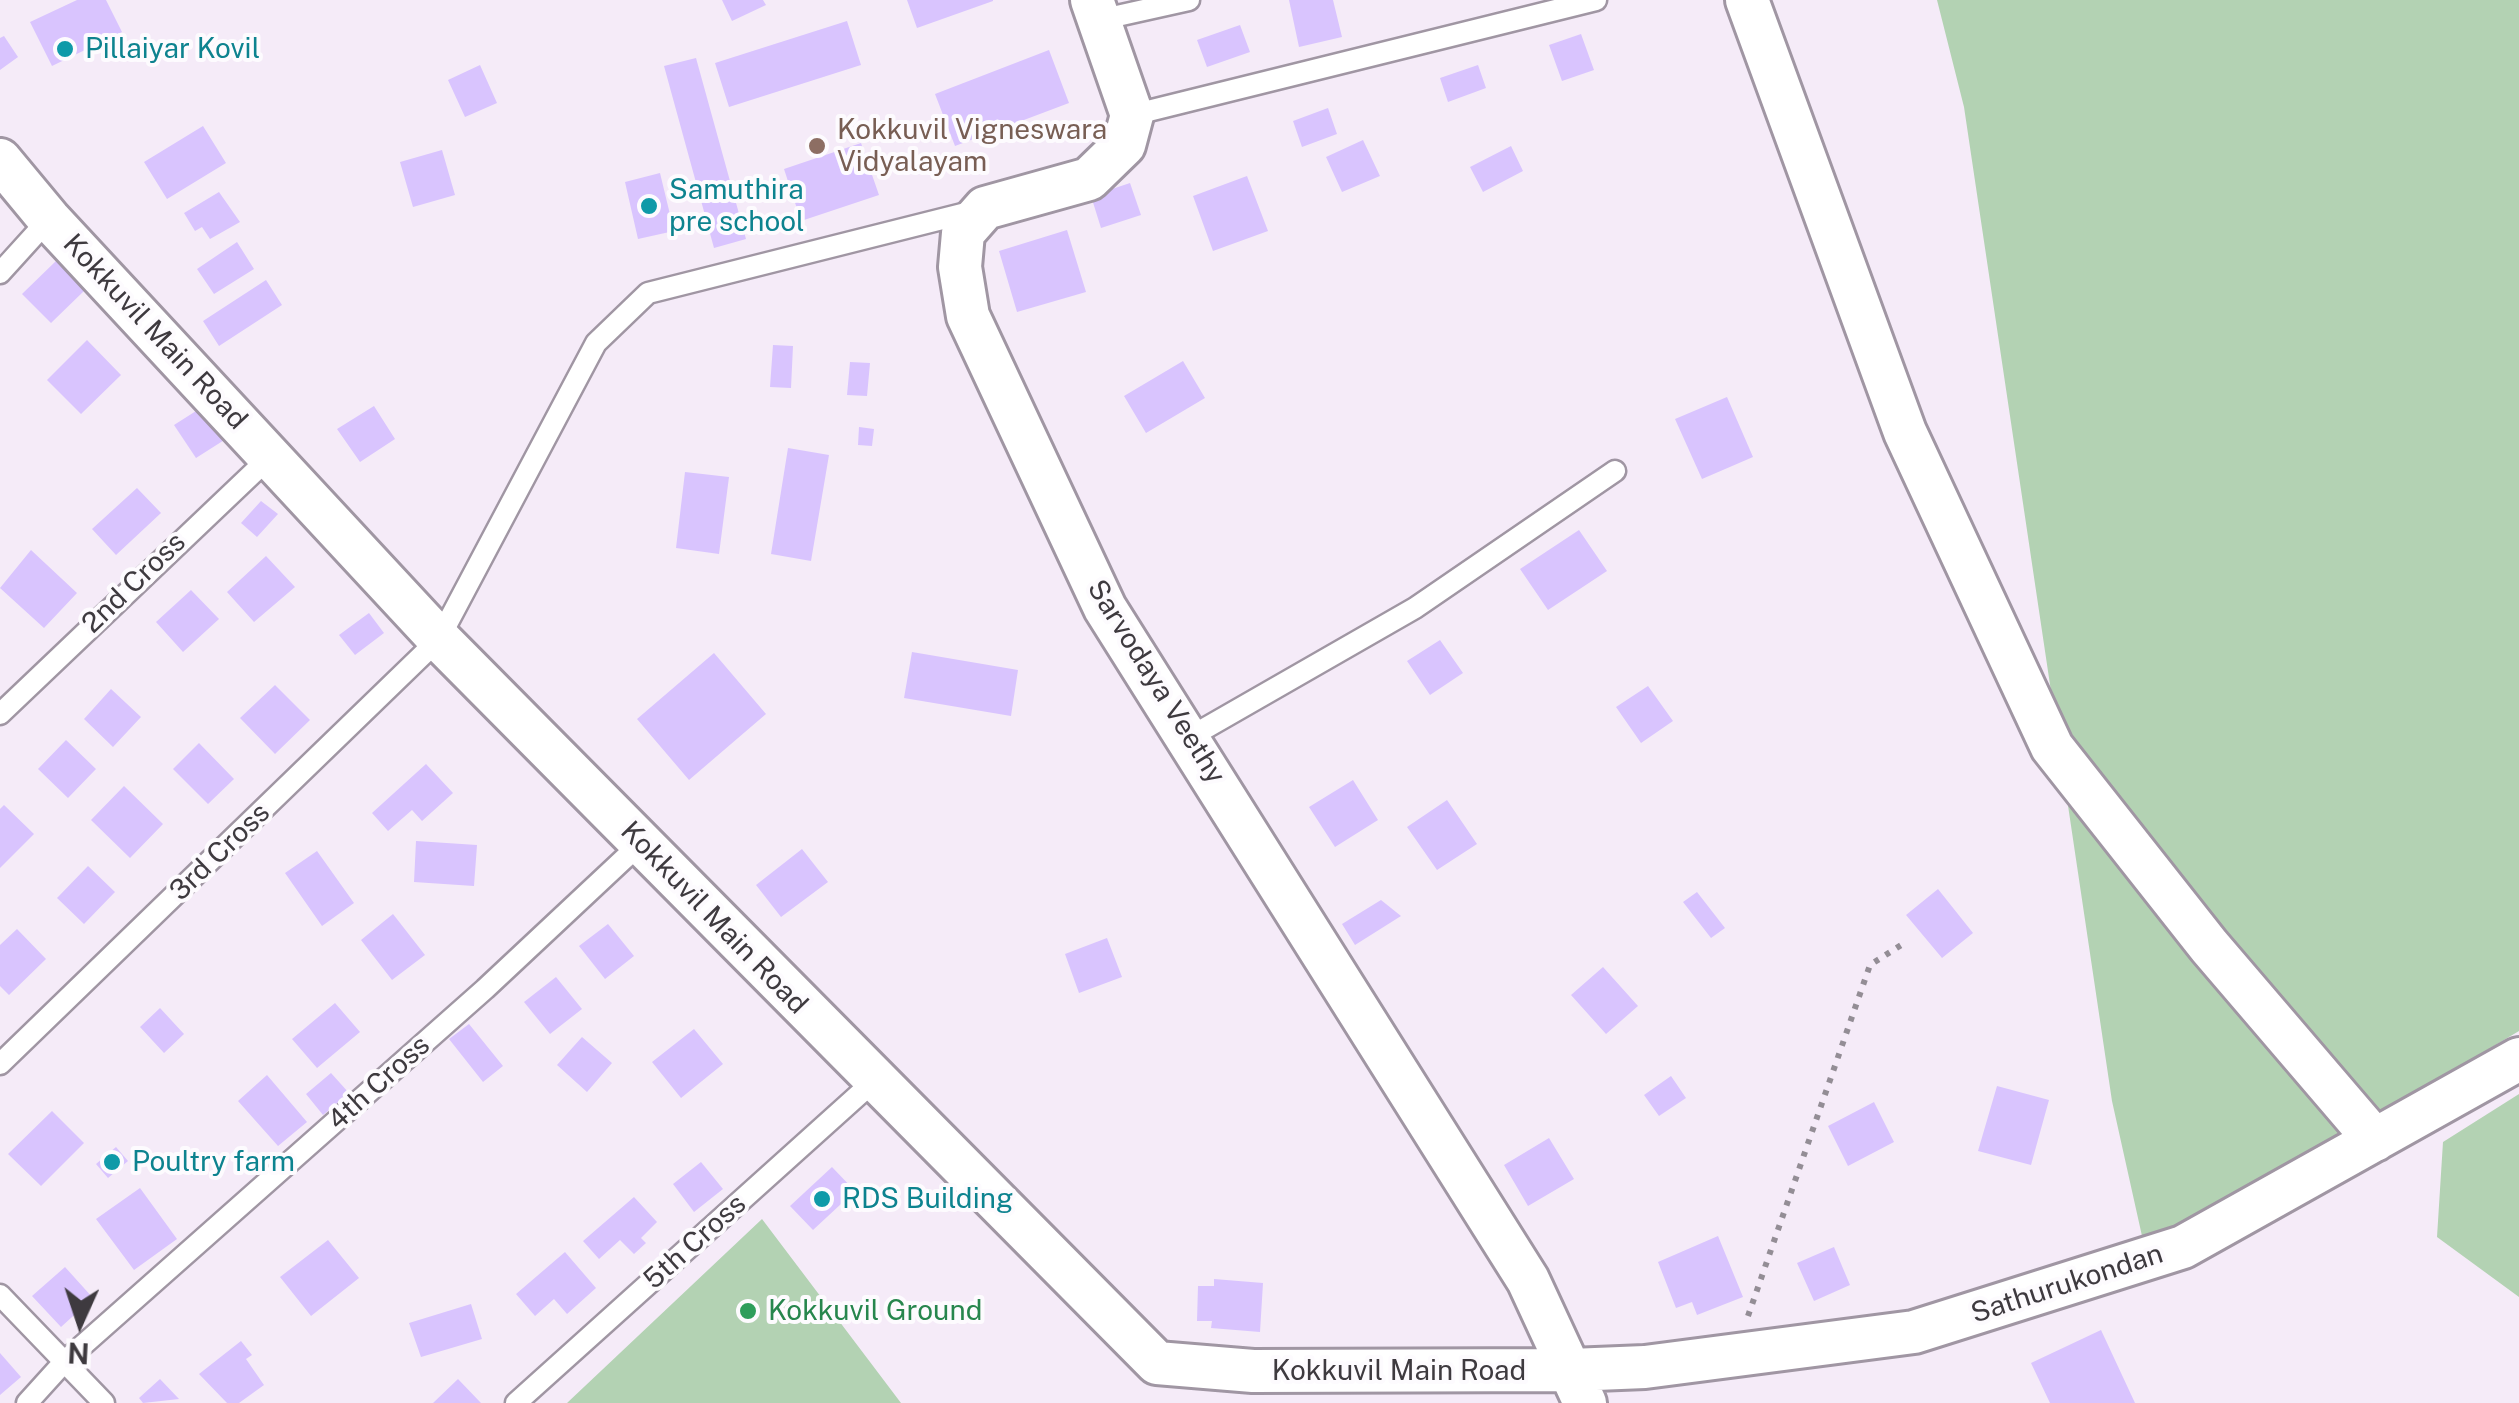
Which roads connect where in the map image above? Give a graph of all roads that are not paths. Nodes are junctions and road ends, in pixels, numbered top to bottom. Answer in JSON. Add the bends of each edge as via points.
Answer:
{"nodes":[{"id":1,"x":1189,"y":0,"type":"edge"},
{"id":2,"x":1596,"y":0,"type":"edge"},
{"id":3,"x":1747,"y":0,"type":"edge"},
{"id":4,"x":1096,"y":10,"type":"edge"},
{"id":5,"x":1132,"y":115,"type":"junction"},
{"id":6,"x":0,"y":160,"type":"edge"},
{"id":7,"x":985,"y":208,"type":"junction"},
{"id":8,"x":48,"y":219,"type":"junction"},
{"id":9,"x":0,"y":274,"type":"edge"},
{"id":10,"x":272,"y":455,"type":"junction"},
{"id":11,"x":1615,"y":472,"type":"dead end"},
{"id":12,"x":439,"y":639,"type":"junction"},
{"id":13,"x":0,"y":714,"type":"edge"},
{"id":14,"x":1190,"y":736,"type":"junction"},
{"id":15,"x":641,"y":843,"type":"junction"},
{"id":16,"x":2519,"y":1059,"type":"edge"},
{"id":17,"x":0,"y":1064,"type":"edge"},
{"id":18,"x":874,"y":1081,"type":"junction"},
{"id":19,"x":2375,"y":1140,"type":"junction"},
{"id":20,"x":0,"y":1295,"type":"edge"},
{"id":21,"x":65,"y":1361,"type":"junction"},
{"id":22,"x":1164,"y":1383,"type":"edge"},
{"id":23,"x":1578,"y":1387,"type":"edge"},
{"id":24,"x":27,"y":1403,"type":"edge"},
{"id":25,"x":104,"y":1403,"type":"edge"},
{"id":26,"x":516,"y":1403,"type":"edge"}],
"edges":[{"from":1,"to":4,"type":"lane"},
{"from":2,"to":5,"type":"lane"},
{"from":3,"to":19,"type":"street","via":[[1905,432],[2052,746]]},
{"from":4,"to":5,"type":"street"},
{"from":5,"to":7,"type":"street","via":[[1124,145],[1089,179]]},
{"from":6,"to":8,"type":"street","name":"Kokkuvil Main Road"},
{"from":7,"to":12,"type":"lane","name":"3rd Cross","via":[[648,293],[596,343]]},
{"from":7,"to":14,"type":"street","name":"Sarvodaya Veethy","via":[[963,233],[960,267],[968,316],[1105,608]]},
{"from":8,"to":9,"type":"lane"},
{"from":8,"to":10,"type":"street","name":"Kokkuvil Main Road"},
{"from":10,"to":12,"type":"street","name":"Kokkuvil Main Road"},
{"from":10,"to":13,"type":"lane","name":"2nd Cross"},
{"from":11,"to":14,"type":"lane","via":[[1415,608]]},
{"from":12,"to":15,"type":"street","name":"Kokkuvil Main Road"},
{"from":12,"to":17,"type":"lane","name":"3rd Cross"},
{"from":14,"to":23,"type":"street","name":"Sarvodaya Veethy","via":[[1528,1280]]},
{"from":15,"to":18,"type":"street","name":"Kokkuvil Main Road"},
{"from":15,"to":21,"type":"lane","name":"4th Cross"},
{"from":16,"to":19,"type":"street","name":"Sathurukondan"},
{"from":18,"to":22,"type":"street","name":"Kokkuvil Main Road"},
{"from":18,"to":26,"type":"lane","name":"5th Cross"},
{"from":19,"to":23,"type":"street","name":"Sathurukondan","via":[[2183,1247],[1914,1332],[1645,1367]]},
{"from":20,"to":21,"type":"lane"},
{"from":21,"to":24,"type":"lane","name":"4th Cross"},
{"from":21,"to":25,"type":"lane"},
{"from":22,"to":23,"type":"street","name":"Kokkuvil Main Road","via":[[1252,1371]]}]}
